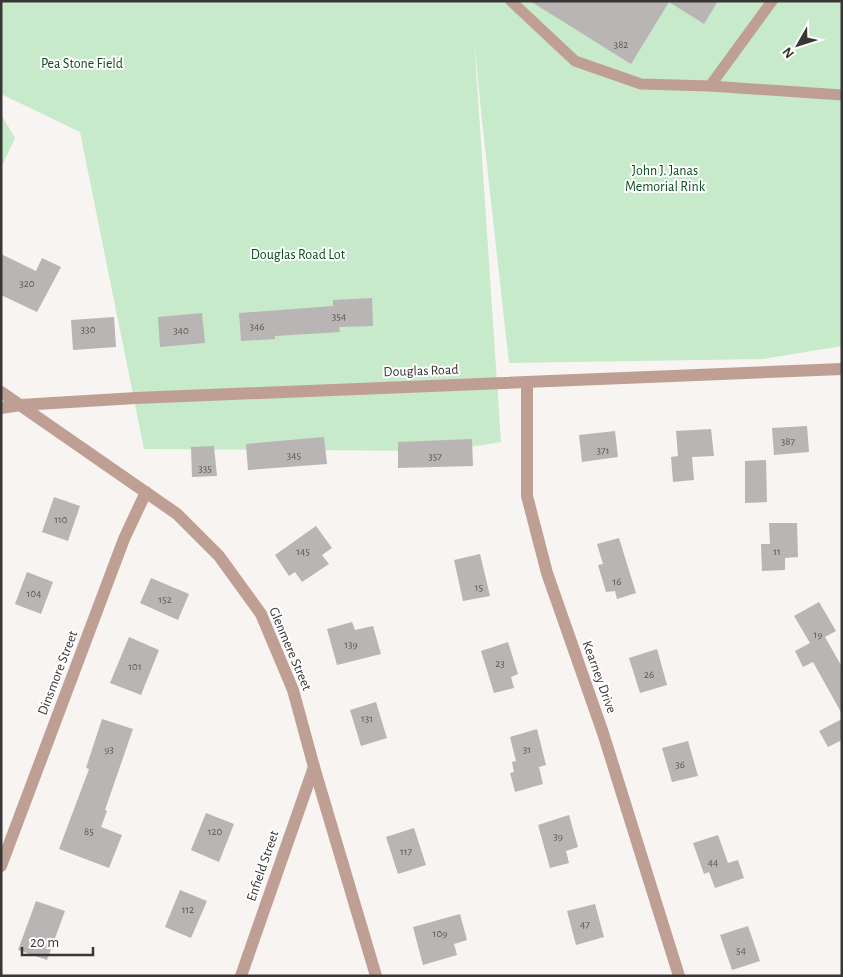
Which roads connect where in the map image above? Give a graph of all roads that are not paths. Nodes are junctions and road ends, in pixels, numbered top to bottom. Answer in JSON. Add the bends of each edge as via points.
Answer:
{"nodes":[{"id":1,"x":510,"y":1,"type":"edge"},
{"id":2,"x":772,"y":1,"type":"edge"},
{"id":3,"x":710,"y":86,"type":"junction"},
{"id":4,"x":842,"y":95,"type":"edge"},
{"id":5,"x":842,"y":370,"type":"edge"},
{"id":6,"x":527,"y":382,"type":"junction"},
{"id":7,"x":1,"y":392,"type":"edge"},
{"id":8,"x":20,"y":405,"type":"junction"},
{"id":9,"x":1,"y":408,"type":"edge"},
{"id":10,"x":146,"y":492,"type":"junction"},
{"id":11,"x":314,"y":767,"type":"junction"},
{"id":12,"x":1,"y":866,"type":"edge"},
{"id":13,"x":241,"y":976,"type":"edge"},
{"id":14,"x":376,"y":976,"type":"edge"},
{"id":15,"x":679,"y":976,"type":"edge"}],
"edges":[{"from":1,"to":3,"type":"lane","via":[[575,61],[641,84]]},
{"from":2,"to":3,"type":"lane"},
{"from":3,"to":4,"type":"lane"},
{"from":5,"to":6,"type":"street","name":"Douglas Road"},
{"from":6,"to":8,"type":"street","name":"Douglas Road"},
{"from":6,"to":15,"type":"street","name":"Kearney Drive","via":[[527,496],[547,573],[603,733]]},
{"from":7,"to":8,"type":"street","name":"Glenmere Street"},
{"from":8,"to":9,"type":"street","name":"Douglas Road"},
{"from":8,"to":10,"type":"street","name":"Glenmere Street"},
{"from":10,"to":11,"type":"street","name":"Glenmere Street","via":[[177,514],[219,556],[261,614],[293,690]]},
{"from":10,"to":12,"type":"street","name":"Dinsmore Street","via":[[124,539]]},
{"from":11,"to":13,"type":"street","name":"Enfield Street"},
{"from":11,"to":14,"type":"street","name":"Glenmere Street"}]}
